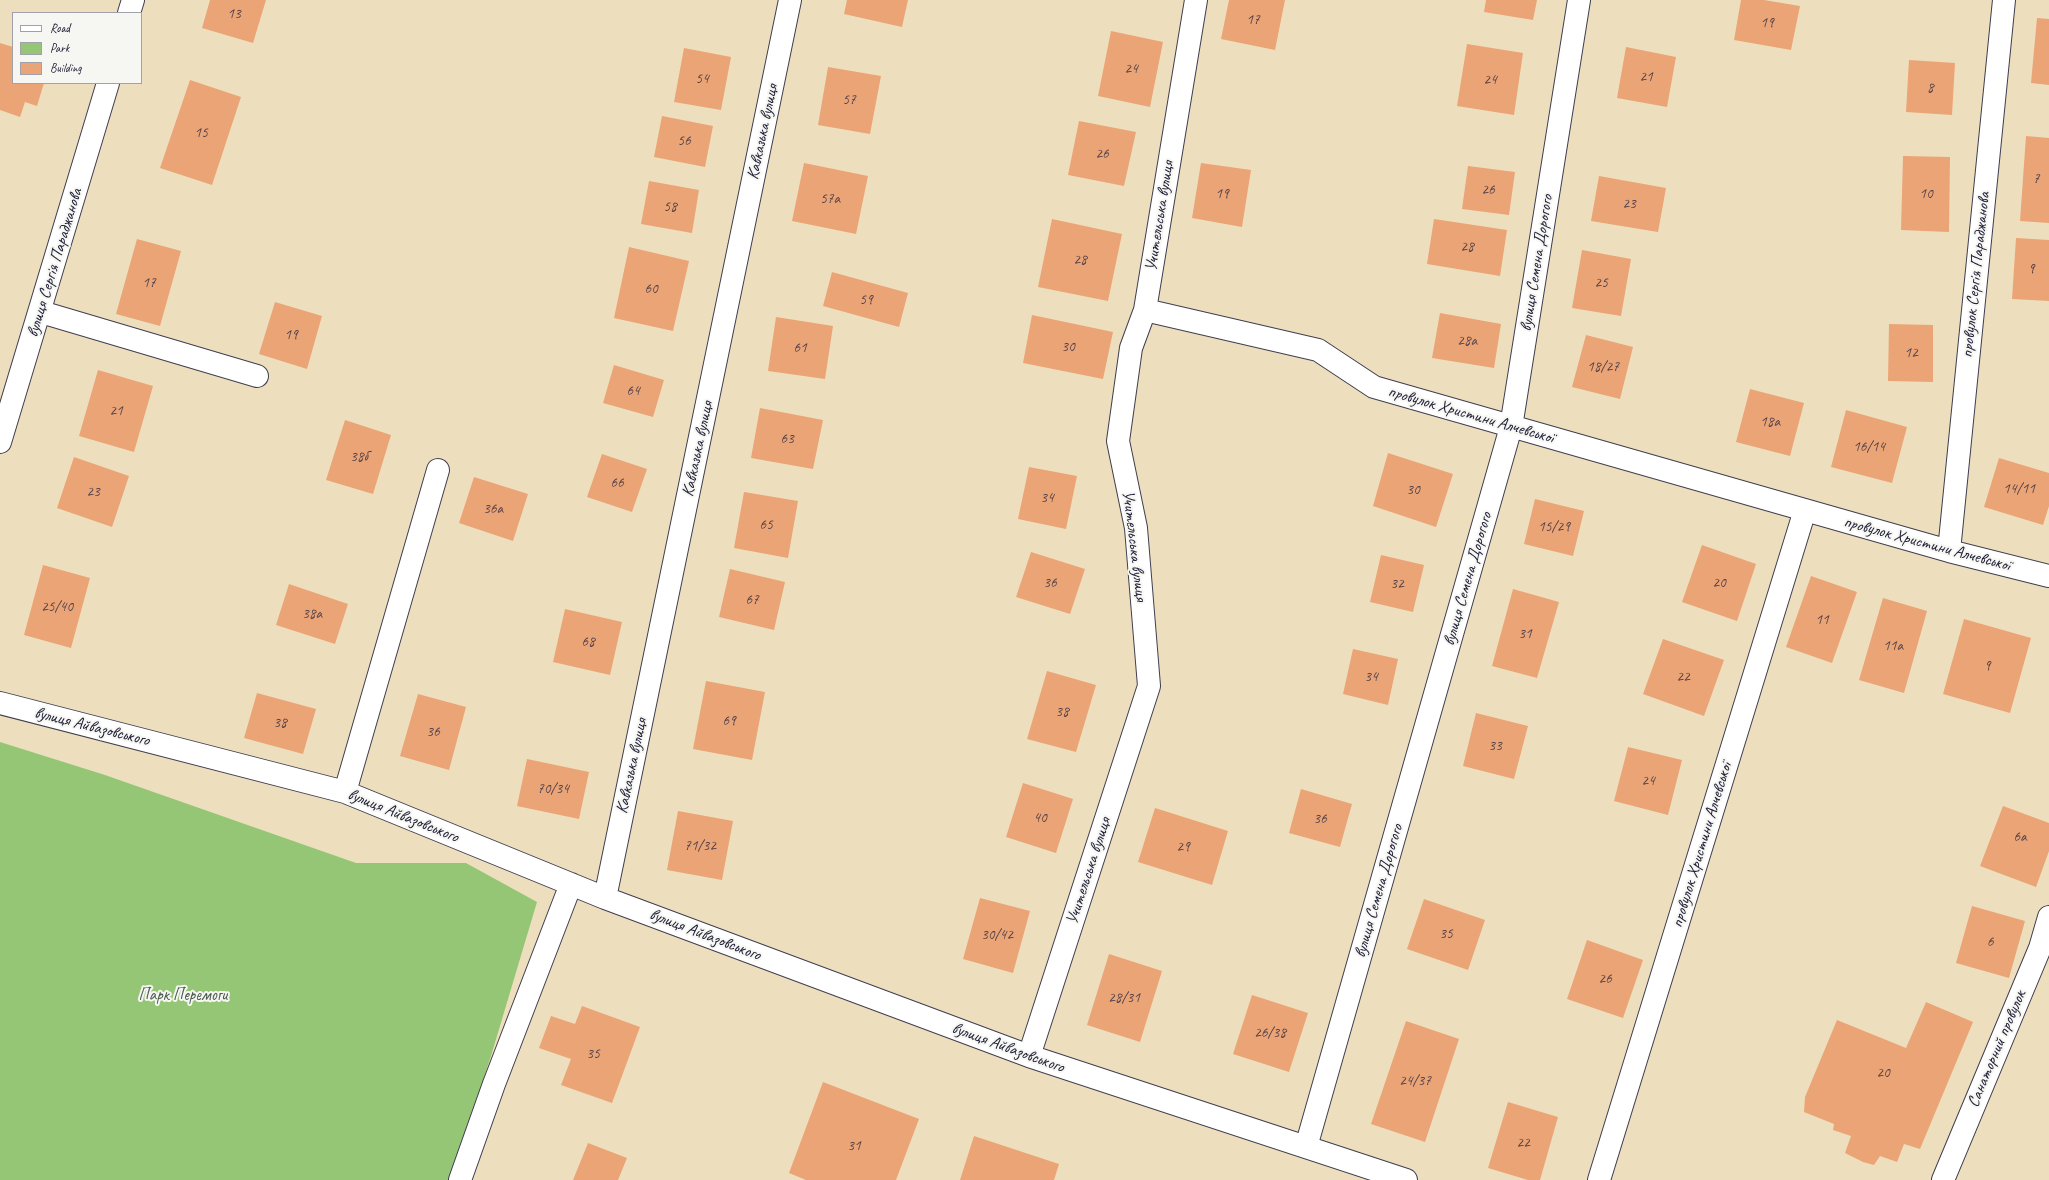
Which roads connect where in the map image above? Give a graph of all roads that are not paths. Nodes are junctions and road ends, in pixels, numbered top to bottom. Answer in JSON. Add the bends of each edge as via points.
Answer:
{"nodes":[{"id":1,"x":133,"y":0,"type":"edge"},
{"id":2,"x":790,"y":0,"type":"edge"},
{"id":3,"x":1196,"y":0,"type":"edge"},
{"id":4,"x":1579,"y":0,"type":"edge"},
{"id":5,"x":2004,"y":0,"type":"edge"},
{"id":6,"x":129,"y":12,"type":"edge"},
{"id":7,"x":108,"y":84,"type":"edge"},
{"id":8,"x":1145,"y":310,"type":"junction"},
{"id":9,"x":41,"y":312,"type":"junction"},
{"id":10,"x":257,"y":376,"type":"dead end"},
{"id":11,"x":1511,"y":427,"type":"junction"},
{"id":12,"x":0,"y":442,"type":"edge"},
{"id":13,"x":438,"y":470,"type":"dead end"},
{"id":14,"x":1805,"y":510,"type":"junction"},
{"id":15,"x":1949,"y":551,"type":"junction"},
{"id":16,"x":2049,"y":576,"type":"edge"},
{"id":17,"x":0,"y":703,"type":"edge"},
{"id":18,"x":345,"y":792,"type":"junction"},
{"id":19,"x":571,"y":884,"type":"junction"},
{"id":20,"x":605,"y":898,"type":"junction"},
{"id":21,"x":2049,"y":917,"type":"edge"},
{"id":22,"x":2044,"y":950,"type":"edge"},
{"id":23,"x":1029,"y":1056,"type":"junction"},
{"id":24,"x":1306,"y":1147,"type":"junction"},
{"id":25,"x":460,"y":1180,"type":"edge"},
{"id":26,"x":1406,"y":1180,"type":"edge"},
{"id":27,"x":1599,"y":1180,"type":"edge"},
{"id":28,"x":1943,"y":1180,"type":"edge"}],
"edges":[{"from":1,"to":6,"type":"street"},
{"from":2,"to":20,"type":"street","name":"Кавказька вулиця"},
{"from":3,"to":8,"type":"street","name":"Учительська вулиця"},
{"from":4,"to":11,"type":"street","name":"вулиця Семена Дорогого"},
{"from":5,"to":15,"type":"street","name":"провулок Сергія Параджанова"},
{"from":7,"to":9,"type":"street","name":"вулиця Сергія Параджанова"},
{"from":8,"to":11,"type":"street","name":"провулок Христини Алчевської","via":[[1318,350],[1374,387]]},
{"from":8,"to":23,"type":"street","name":"Учительська вулиця","via":[[1131,348],[1118,441],[1136,528],[1149,686]]},
{"from":9,"to":10,"type":"street"},
{"from":9,"to":12,"type":"street","name":"вулиця Сергія Параджанова"},
{"from":11,"to":14,"type":"street","name":"провулок Христини Алчевської"},
{"from":11,"to":24,"type":"street","name":"вулиця Семена Дорогого"},
{"from":13,"to":18,"type":"street"},
{"from":14,"to":15,"type":"street","name":"провулок Христини Алчевської"},
{"from":14,"to":27,"type":"street","name":"провулок Христини Алчевської"},
{"from":15,"to":16,"type":"street","name":"провулок Христини Алчевської"},
{"from":17,"to":18,"type":"street","name":"вулиця Айвазовського"},
{"from":18,"to":19,"type":"street","name":"вулиця Айвазовського"},
{"from":19,"to":20,"type":"street","name":"вулиця Айвазовського"},
{"from":19,"to":25,"type":"street"},
{"from":20,"to":23,"type":"street","name":"вулиця Айвазовського"},
{"from":21,"to":22,"type":"street","name":"Санаторний провулок"},
{"from":22,"to":28,"type":"street","name":"Санаторний провулок"},
{"from":23,"to":24,"type":"street","name":"вулиця Айвазовського"},
{"from":24,"to":26,"type":"street","name":"вулиця Айвазовського"}]}
